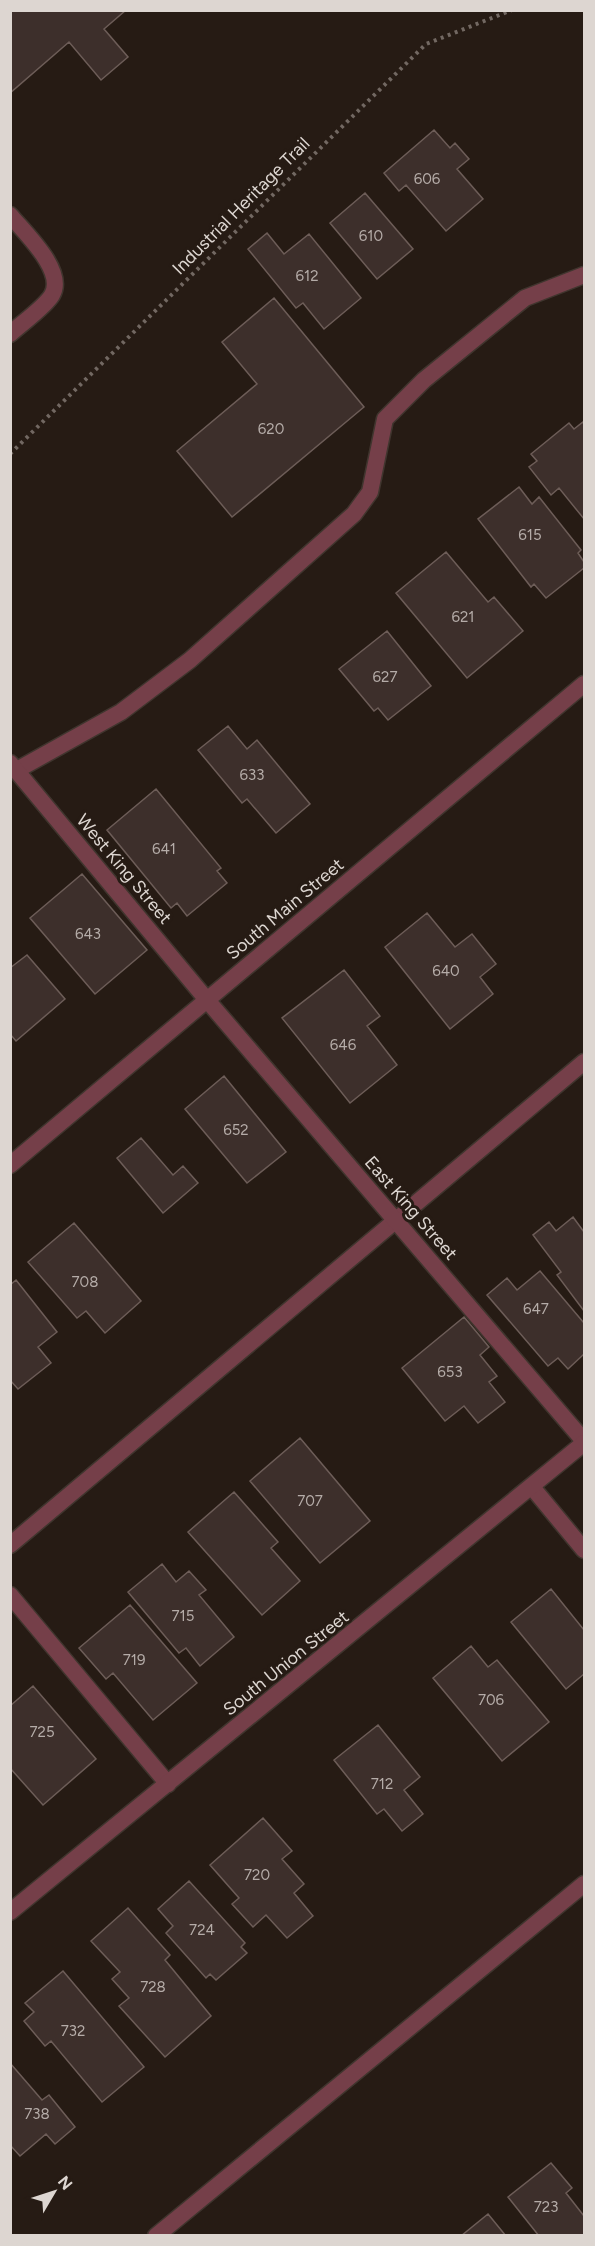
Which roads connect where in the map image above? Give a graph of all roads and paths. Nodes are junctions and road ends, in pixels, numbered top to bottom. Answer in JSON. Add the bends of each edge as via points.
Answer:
{"nodes":[{"id":1,"x":512,"y":10,"type":"edge"},
{"id":2,"x":10,"y":215,"type":"edge"},
{"id":3,"x":585,"y":275,"type":"edge"},
{"id":4,"x":10,"y":334,"type":"edge"},
{"id":5,"x":10,"y":454,"type":"edge"},
{"id":6,"x":585,"y":684,"type":"edge"},
{"id":7,"x":14,"y":766,"type":"edge"},
{"id":8,"x":207,"y":1000,"type":"junction"},
{"id":9,"x":585,"y":1062,"type":"edge"},
{"id":10,"x":10,"y":1165,"type":"edge"},
{"id":11,"x":396,"y":1221,"type":"junction"},
{"id":12,"x":585,"y":1442,"type":"edge"},
{"id":13,"x":532,"y":1487,"type":"junction"},
{"id":14,"x":10,"y":1545,"type":"edge"},
{"id":15,"x":585,"y":1550,"type":"edge"},
{"id":16,"x":10,"y":1595,"type":"edge"},
{"id":17,"x":168,"y":1784,"type":"junction"},
{"id":18,"x":585,"y":1884,"type":"edge"},
{"id":19,"x":10,"y":1912,"type":"edge"},
{"id":20,"x":156,"y":2235,"type":"edge"}],
"edges":[{"from":1,"to":5,"type":"path","name":"Industrial Heritage Trail","via":[[426,44]]},
{"from":2,"to":4,"type":"street","via":[[49,262],[56,280],[52,295]]},
{"from":3,"to":7,"type":"street","via":[[525,298],[424,380],[385,419],[370,492],[354,514],[190,660],[121,712]]},
{"from":6,"to":8,"type":"street","name":"South Main Street"},
{"from":7,"to":8,"type":"street","name":"West King Street"},
{"from":8,"to":10,"type":"street","name":"South Main Street"},
{"from":8,"to":11,"type":"street","name":"East King Street"},
{"from":9,"to":11,"type":"street"},
{"from":11,"to":12,"type":"street","name":"East King Street"},
{"from":11,"to":14,"type":"street"},
{"from":12,"to":13,"type":"street","name":"South Union Street"},
{"from":13,"to":15,"type":"street"},
{"from":13,"to":17,"type":"street","name":"South Union Street"},
{"from":16,"to":17,"type":"street"},
{"from":17,"to":19,"type":"street","name":"South Union Street"},
{"from":18,"to":20,"type":"street"}]}
